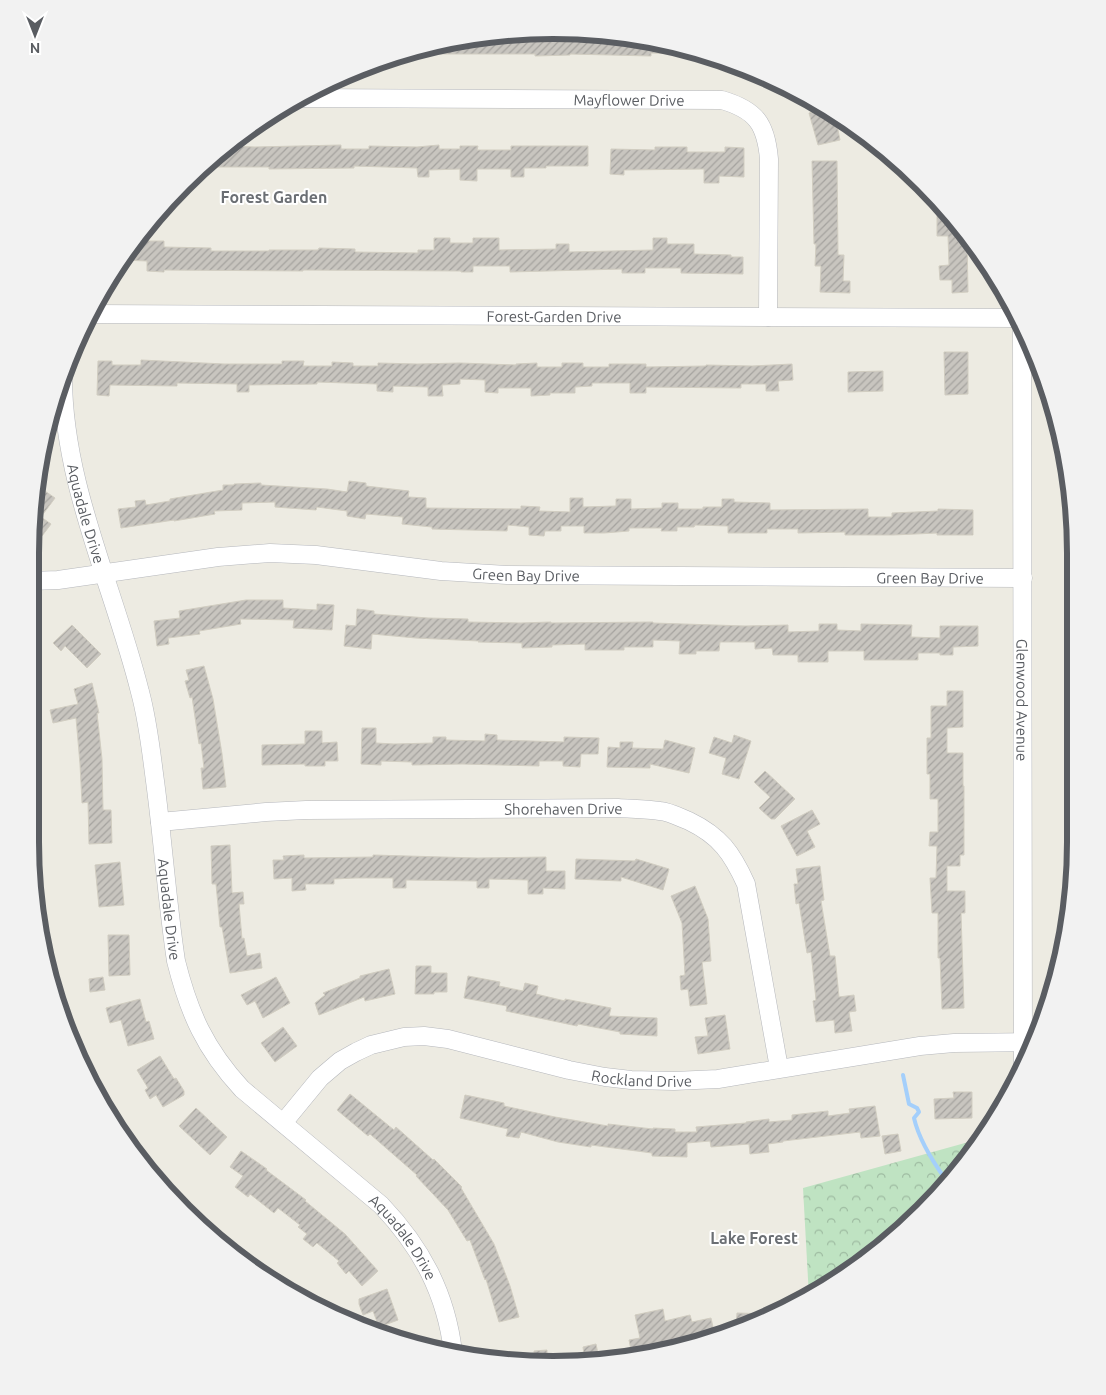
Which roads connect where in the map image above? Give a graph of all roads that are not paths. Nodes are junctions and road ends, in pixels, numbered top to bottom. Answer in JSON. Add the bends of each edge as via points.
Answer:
{"nodes":[{"id":1,"x":315,"y":98,"type":"edge"},
{"id":2,"x":98,"y":314,"type":"edge"},
{"id":3,"x":768,"y":317,"type":"junction"},
{"id":4,"x":1010,"y":318,"type":"edge"},
{"id":5,"x":1022,"y":343,"type":"edge"},
{"id":6,"x":63,"y":398,"type":"edge"},
{"id":7,"x":105,"y":574,"type":"junction"},
{"id":8,"x":1023,"y":578,"type":"junction"},
{"id":9,"x":39,"y":581,"type":"edge"},
{"id":10,"x":160,"y":822,"type":"junction"},
{"id":11,"x":1029,"y":1037,"type":"edge"},
{"id":12,"x":1027,"y":1042,"type":"edge"},
{"id":13,"x":779,"y":1068,"type":"junction"},
{"id":14,"x":283,"y":1122,"type":"junction"},
{"id":15,"x":452,"y":1346,"type":"edge"}],
"edges":[{"from":1,"to":3,"type":"street","name":"Mayflower Drive","via":[[722,100],[738,105],[759,122],[768,148]]},
{"from":2,"to":3,"type":"street","name":"Forest-Garden Drive"},
{"from":3,"to":4,"type":"street","name":"Forest-Garden Drive"},
{"from":5,"to":8,"type":"street","name":"Glenwood Avenue"},
{"from":6,"to":7,"type":"street","name":"Aquadale Drive","via":[[76,477]]},
{"from":7,"to":8,"type":"street","name":"Green Bay Drive","via":[[218,557],[270,553],[507,575]]},
{"from":7,"to":9,"type":"street","name":"Green Bay Drive"},
{"from":7,"to":10,"type":"street","name":"Aquadale Drive","via":[[141,693]]},
{"from":8,"to":11,"type":"street","name":"Glenwood Avenue"},
{"from":10,"to":13,"type":"street","name":"Shorehaven Drive","via":[[306,810],[618,808],[674,814],[714,836],[737,864],[746,884]]},
{"from":10,"to":14,"type":"street","name":"Aquadale Drive","via":[[176,961],[193,1016],[211,1051],[229,1076]]},
{"from":12,"to":13,"type":"street","name":"Rockland Drive","via":[[920,1046]]},
{"from":13,"to":14,"type":"street","name":"Rockland Drive","via":[[718,1078],[631,1080],[569,1070],[448,1039],[404,1037],[372,1045],[340,1061],[320,1078]]},
{"from":14,"to":15,"type":"street","name":"Aquadale Drive","via":[[382,1204],[411,1239],[436,1285]]}]}
